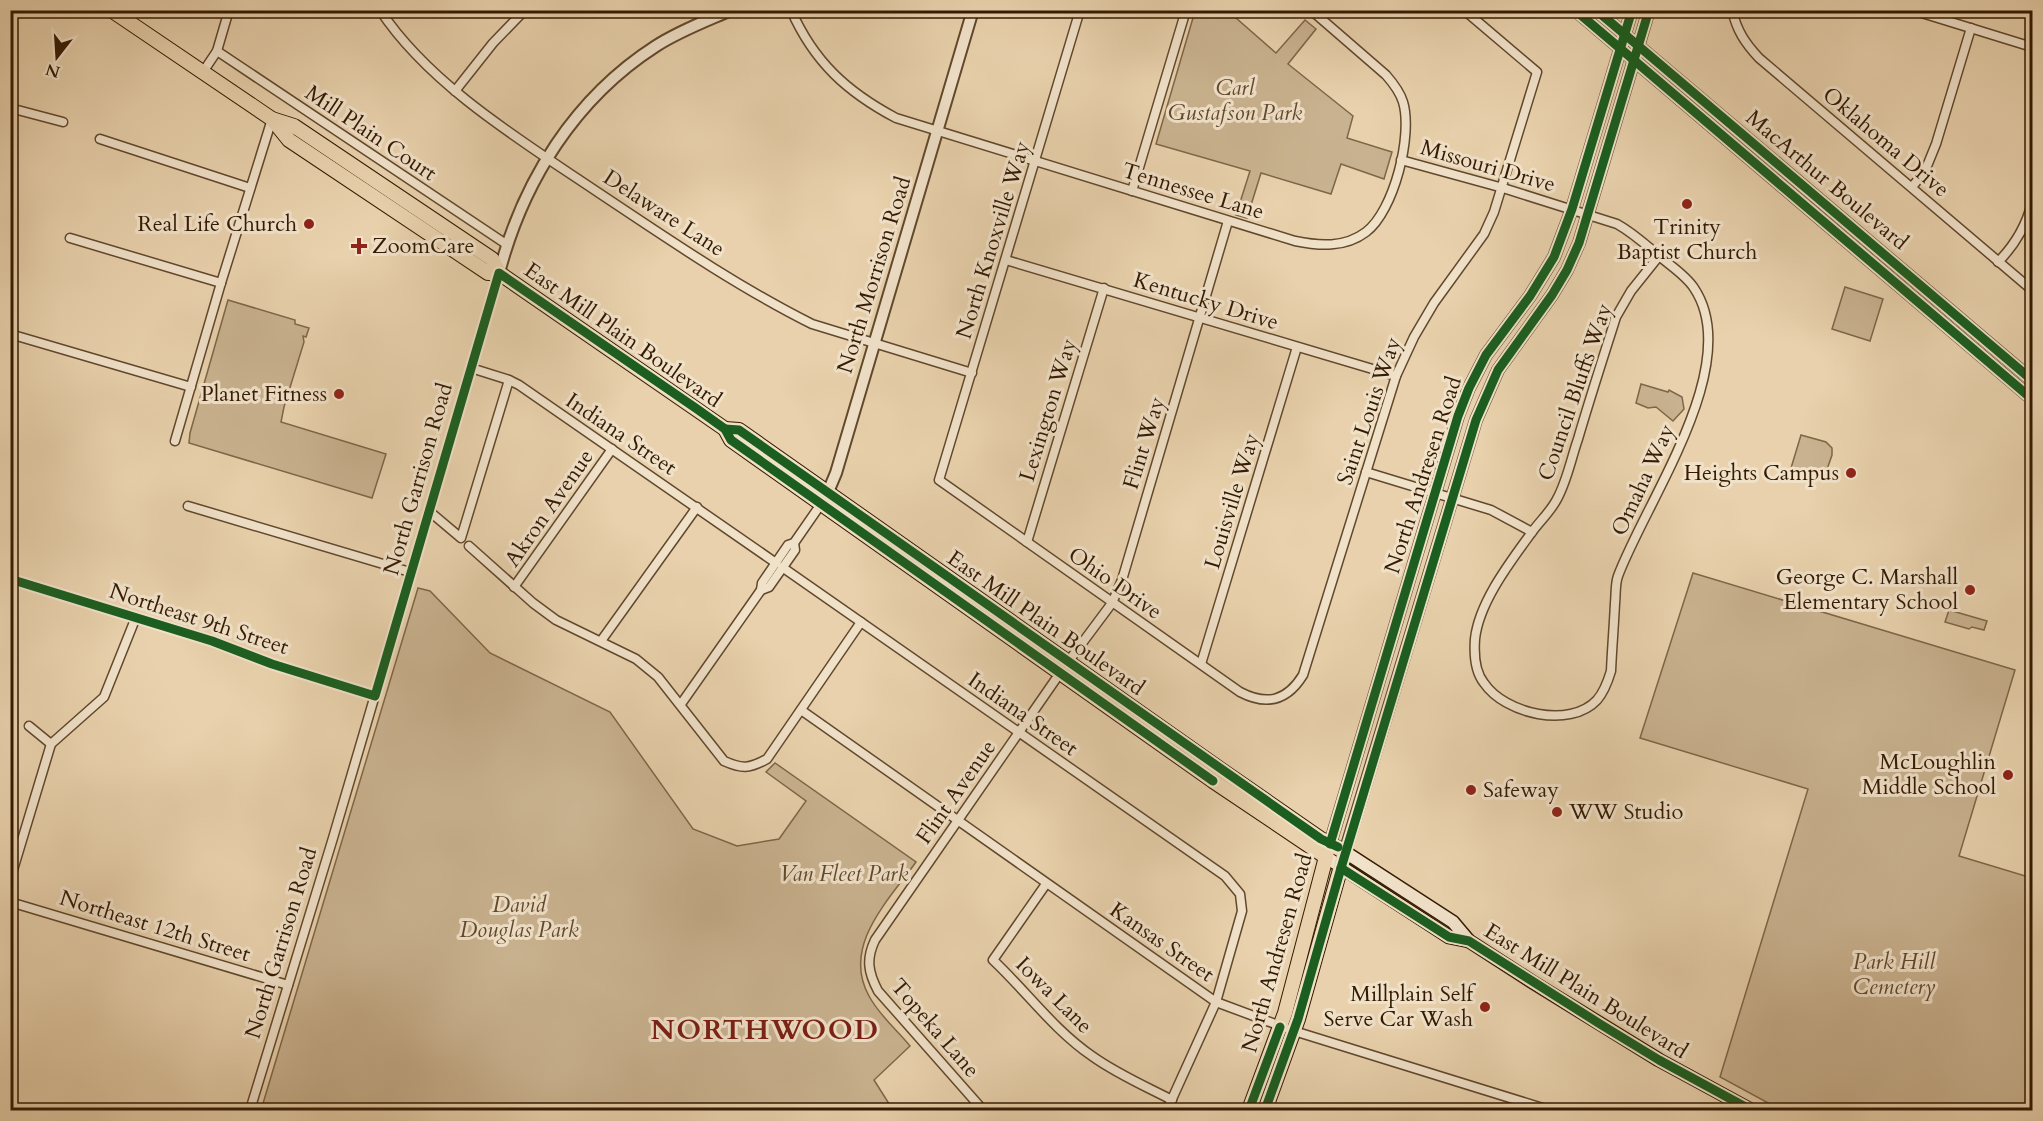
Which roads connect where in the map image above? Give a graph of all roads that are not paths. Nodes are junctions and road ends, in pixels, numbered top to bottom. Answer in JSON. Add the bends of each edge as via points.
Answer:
{"nodes":[{"id":1,"x":111,"y":10,"type":"edge"},
{"id":2,"x":229,"y":10,"type":"edge"},
{"id":3,"x":380,"y":10,"type":"edge"},
{"id":4,"x":525,"y":10,"type":"edge"},
{"id":5,"x":731,"y":10,"type":"edge"},
{"id":6,"x":791,"y":10,"type":"edge"},
{"id":7,"x":973,"y":10,"type":"edge"},
{"id":8,"x":1080,"y":10,"type":"edge"},
{"id":9,"x":1186,"y":10,"type":"edge"},
{"id":10,"x":1311,"y":10,"type":"edge"},
{"id":11,"x":1464,"y":10,"type":"edge"},
{"id":12,"x":1575,"y":10,"type":"edge"},
{"id":13,"x":1596,"y":10,"type":"edge"},
{"id":14,"x":1632,"y":10,"type":"edge"},
{"id":15,"x":1649,"y":10,"type":"edge"},
{"id":16,"x":1732,"y":10,"type":"edge"},
{"id":17,"x":1912,"y":10,"type":"edge"},
{"id":18,"x":1971,"y":28,"type":"junction"},
{"id":19,"x":1625,"y":35,"type":"junction"},
{"id":20,"x":2032,"y":46,"type":"edge"},
{"id":21,"x":1639,"y":47,"type":"junction"},
{"id":22,"x":1620,"y":50,"type":"junction"},
{"id":23,"x":216,"y":51,"type":"junction"},
{"id":24,"x":1634,"y":61,"type":"junction"},
{"id":25,"x":203,"y":72,"type":"junction"},
{"id":26,"x":455,"y":91,"type":"junction"},
{"id":27,"x":10,"y":108,"type":"edge"},
{"id":28,"x":272,"y":118,"type":"junction"},
{"id":29,"x":63,"y":122,"type":"dead end"},
{"id":30,"x":938,"y":131,"type":"junction"},
{"id":31,"x":100,"y":139,"type":"dead end"},
{"id":32,"x":547,"y":158,"type":"junction"},
{"id":33,"x":1401,"y":160,"type":"junction"},
{"id":34,"x":1036,"y":161,"type":"junction"},
{"id":35,"x":1912,"y":187,"type":"junction"},
{"id":36,"x":250,"y":188,"type":"junction"},
{"id":37,"x":1503,"y":188,"type":"junction"},
{"id":38,"x":1132,"y":191,"type":"junction"},
{"id":39,"x":2032,"y":203,"type":"edge"},
{"id":40,"x":1572,"y":209,"type":"junction"},
{"id":41,"x":1588,"y":214,"type":"junction"},
{"id":42,"x":1228,"y":221,"type":"junction"},
{"id":43,"x":70,"y":238,"type":"dead end"},
{"id":44,"x":506,"y":244,"type":"junction"},
{"id":45,"x":1659,"y":256,"type":"junction"},
{"id":46,"x":1006,"y":260,"type":"junction"},
{"id":47,"x":1998,"y":262,"type":"junction"},
{"id":48,"x":498,"y":273,"type":"junction"},
{"id":49,"x":221,"y":283,"type":"junction"},
{"id":50,"x":1104,"y":288,"type":"junction"},
{"id":51,"x":2032,"y":290,"type":"edge"},
{"id":52,"x":1201,"y":318,"type":"junction"},
{"id":53,"x":10,"y":334,"type":"edge"},
{"id":54,"x":874,"y":344,"type":"junction"},
{"id":55,"x":1297,"y":347,"type":"junction"},
{"id":56,"x":471,"y":368,"type":"junction"},
{"id":57,"x":972,"y":373,"type":"junction"},
{"id":58,"x":1396,"y":376,"type":"junction"},
{"id":59,"x":509,"y":380,"type":"junction"},
{"id":60,"x":2032,"y":380,"type":"edge"},
{"id":61,"x":191,"y":387,"type":"junction"},
{"id":62,"x":2032,"y":399,"type":"edge"},
{"id":63,"x":175,"y":441,"type":"dead end"},
{"id":64,"x":612,"y":449,"type":"junction"},
{"id":65,"x":1366,"y":472,"type":"junction"},
{"id":66,"x":939,"y":480,"type":"joint"},
{"id":67,"x":1436,"y":494,"type":"junction"},
{"id":68,"x":825,"y":499,"type":"junction"},
{"id":69,"x":1452,"y":499,"type":"junction"},
{"id":70,"x":188,"y":506,"type":"dead end"},
{"id":71,"x":697,"y":507,"type":"junction"},
{"id":72,"x":429,"y":512,"type":"junction"},
{"id":73,"x":1532,"y":532,"type":"junction"},
{"id":74,"x":1027,"y":542,"type":"junction"},
{"id":75,"x":469,"y":546,"type":"dead end"},
{"id":76,"x":779,"y":565,"type":"junction"},
{"id":77,"x":410,"y":573,"type":"junction"},
{"id":78,"x":10,"y":579,"type":"edge"},
{"id":79,"x":514,"y":587,"type":"junction"},
{"id":80,"x":1112,"y":603,"type":"junction"},
{"id":81,"x":136,"y":617,"type":"junction"},
{"id":82,"x":861,"y":622,"type":"junction"},
{"id":83,"x":601,"y":641,"type":"junction"},
{"id":84,"x":1201,"y":664,"type":"junction"},
{"id":85,"x":1064,"y":667,"type":"junction"},
{"id":86,"x":375,"y":696,"type":"junction"},
{"id":87,"x":1276,"y":699,"type":"joint"},
{"id":88,"x":681,"y":704,"type":"junction"},
{"id":89,"x":801,"y":710,"type":"junction"},
{"id":90,"x":1567,"y":716,"type":"joint"},
{"id":91,"x":29,"y":726,"type":"dead end"},
{"id":92,"x":1018,"y":734,"type":"junction"},
{"id":93,"x":51,"y":744,"type":"junction"},
{"id":94,"x":958,"y":821,"type":"junction"},
{"id":95,"x":1330,"y":844,"type":"junction"},
{"id":96,"x":1346,"y":852,"type":"junction"},
{"id":97,"x":1326,"y":857,"type":"junction"},
{"id":98,"x":1341,"y":868,"type":"junction"},
{"id":99,"x":10,"y":880,"type":"edge"},
{"id":100,"x":1046,"y":884,"type":"junction"},
{"id":101,"x":10,"y":902,"type":"edge"},
{"id":102,"x":1468,"y":941,"type":"junction"},
{"id":103,"x":868,"y":965,"type":"joint"},
{"id":104,"x":288,"y":985,"type":"junction"},
{"id":105,"x":1216,"y":1002,"type":"junction"},
{"id":106,"x":1287,"y":1029,"type":"junction"},
{"id":107,"x":1173,"y":1100,"type":"junction"},
{"id":108,"x":250,"y":1110,"type":"edge"},
{"id":109,"x":982,"y":1110,"type":"edge"},
{"id":110,"x":1167,"y":1110,"type":"edge"},
{"id":111,"x":1249,"y":1110,"type":"edge"},
{"id":112,"x":1264,"y":1110,"type":"edge"},
{"id":113,"x":1549,"y":1110,"type":"edge"},
{"id":114,"x":1751,"y":1110,"type":"edge"}],
"edges":[{"from":1,"to":25,"type":"main road","name":"East Mill Plain Boulevard"},
{"from":2,"to":23,"type":"street"},
{"from":3,"to":26,"type":"street","name":"Delaware Lane","via":[[417,56]]},
{"from":4,"to":26,"type":"street"},
{"from":5,"to":32,"type":"street","name":"North Garrison Road","via":[[657,46],[628,68],[576,116]]},
{"from":6,"to":30,"type":"street","name":"Tennessee Lane","via":[[808,43],[853,92],[896,118]]},
{"from":7,"to":30,"type":"street","name":"North Morrison Road"},
{"from":8,"to":34,"type":"street","name":"North Knoxville Way"},
{"from":9,"to":38,"type":"street"},
{"from":10,"to":33,"type":"street","name":"Tennessee Lane","via":[[1396,86],[1406,120]]},
{"from":11,"to":37,"type":"street","name":"Saint Louis Way","via":[[1537,72]]},
{"from":12,"to":22,"type":"street","name":"MacArthur Boulevard"},
{"from":13,"to":19,"type":"street","name":"MacArthur Boulevard"},
{"from":14,"to":19,"type":"street","name":"North Andresen Road"},
{"from":15,"to":21,"type":"street","name":"North Andresen Road"},
{"from":16,"to":35,"type":"street","name":"Oklahoma Drive","via":[[1736,28],[1759,58]]},
{"from":17,"to":18,"type":"street"},
{"from":18,"to":20,"type":"street"},
{"from":18,"to":35,"type":"street","via":[[1933,153]]},
{"from":19,"to":21,"type":"street","name":"MacArthur Boulevard"},
{"from":19,"to":22,"type":"street","name":"North Andresen Road"},
{"from":21,"to":24,"type":"street","name":"North Andresen Road"},
{"from":21,"to":60,"type":"street","name":"MacArthur Boulevard"},
{"from":22,"to":24,"type":"street","name":"MacArthur Boulevard"},
{"from":22,"to":40,"type":"street","name":"North Andresen Road"},
{"from":23,"to":25,"type":"street"},
{"from":23,"to":44,"type":"street","name":"Mill Plain Court"},
{"from":24,"to":41,"type":"street","name":"North Andresen Road"},
{"from":24,"to":62,"type":"street","name":"MacArthur Boulevard"},
{"from":25,"to":28,"type":"main road","name":"East Mill Plain Boulevard"},
{"from":26,"to":32,"type":"street","name":"Delaware Lane"},
{"from":27,"to":29,"type":"street"},
{"from":28,"to":36,"type":"street"},
{"from":28,"to":48,"type":"main road","name":"East Mill Plain Boulevard","via":[[289,140],[488,273]]},
{"from":30,"to":34,"type":"street","name":"Tennessee Lane"},
{"from":30,"to":54,"type":"street","name":"North Morrison Road"},
{"from":31,"to":36,"type":"street"},
{"from":32,"to":44,"type":"street","name":"North Garrison Road","via":[[532,182]]},
{"from":32,"to":54,"type":"street","name":"Delaware Lane","via":[[788,312]]},
{"from":33,"to":37,"type":"street","name":"Missouri Drive"},
{"from":33,"to":42,"type":"street","name":"Tennessee Lane","via":[[1390,199],[1378,219],[1367,232],[1352,240],[1317,245]]},
{"from":34,"to":38,"type":"street","name":"Tennessee Lane"},
{"from":34,"to":46,"type":"street","name":"North Knoxville Way"},
{"from":35,"to":47,"type":"street","name":"Oklahoma Drive"},
{"from":36,"to":49,"type":"street"},
{"from":37,"to":40,"type":"street","name":"Missouri Drive"},
{"from":37,"to":58,"type":"street","name":"Saint Louis Way","via":[[1484,234],[1434,303]]},
{"from":38,"to":42,"type":"street","name":"Tennessee Lane"},
{"from":39,"to":47,"type":"street","via":[[2022,231]]},
{"from":40,"to":41,"type":"street","name":"Missouri Drive"},
{"from":40,"to":67,"type":"street","name":"North Andresen Road","via":[[1540,282],[1486,355],[1469,387]]},
{"from":41,"to":45,"type":"street","name":"Missouri Drive","via":[[1626,229]]},
{"from":41,"to":69,"type":"street","name":"North Andresen Road","via":[[1562,278],[1510,351],[1485,397]]},
{"from":42,"to":52,"type":"street","name":"Flint Way"},
{"from":43,"to":49,"type":"street"},
{"from":44,"to":48,"type":"street","name":"North Garrison Road"},
{"from":45,"to":73,"type":"street","name":"Council Bluffs Way","via":[[1631,291],[1617,317],[1564,483],[1557,500]]},
{"from":45,"to":90,"type":"street","name":"Omaha Way","via":[[1694,286],[1704,307],[1709,327],[1707,361],[1688,427],[1617,578],[1607,684],[1597,700]]},
{"from":46,"to":50,"type":"street","name":"Kentucky Drive"},
{"from":46,"to":57,"type":"street","name":"North Knoxville Way"},
{"from":47,"to":51,"type":"street","name":"Oklahoma Drive"},
{"from":48,"to":56,"type":"street","name":"North Garrison Road"},
{"from":48,"to":68,"type":"main road","name":"East Mill Plain Boulevard","via":[[724,429],[730,440]]},
{"from":49,"to":61,"type":"street"},
{"from":50,"to":52,"type":"street","name":"Kentucky Drive"},
{"from":50,"to":74,"type":"street","name":"Lexington Way"},
{"from":52,"to":55,"type":"street","name":"Kentucky Drive"},
{"from":52,"to":80,"type":"street","name":"Flint Way"},
{"from":53,"to":61,"type":"street"},
{"from":54,"to":57,"type":"street","name":"Delaware Lane"},
{"from":54,"to":68,"type":"street","name":"North Morrison Road"},
{"from":55,"to":58,"type":"street","name":"Kentucky Drive"},
{"from":55,"to":84,"type":"street","name":"Louisville Way"},
{"from":56,"to":59,"type":"street","name":"Indiana Street"},
{"from":56,"to":72,"type":"street","name":"North Garrison Road"},
{"from":57,"to":66,"type":"street","name":"North Knoxville Way"},
{"from":58,"to":65,"type":"street","name":"Saint Louis Way"},
{"from":59,"to":64,"type":"street","name":"Indiana Street"},
{"from":59,"to":72,"type":"street","via":[[461,538]]},
{"from":61,"to":63,"type":"street"},
{"from":64,"to":71,"type":"street","name":"Indiana Street"},
{"from":64,"to":79,"type":"street","name":"Akron Avenue"},
{"from":65,"to":67,"type":"street"},
{"from":65,"to":87,"type":"street","name":"Saint Louis Way","via":[[1303,675],[1292,690]]},
{"from":66,"to":74,"type":"street","name":"Ohio Drive"},
{"from":67,"to":69,"type":"street"},
{"from":67,"to":95,"type":"street","name":"North Andresen Road"},
{"from":68,"to":76,"type":"street","name":"North Morrison Road","via":[[794,543],[795,550]]},
{"from":68,"to":85,"type":"main road","name":"East Mill Plain Boulevard"},
{"from":69,"to":73,"type":"street","via":[[1491,510]]},
{"from":69,"to":96,"type":"street","name":"North Andresen Road"},
{"from":70,"to":77,"type":"street"},
{"from":71,"to":76,"type":"street","name":"Indiana Street"},
{"from":71,"to":83,"type":"street"},
{"from":72,"to":77,"type":"street","name":"North Garrison Road"},
{"from":73,"to":90,"type":"street","name":"Council Bluffs Way","via":[[1488,600],[1475,638],[1475,658],[1482,682],[1497,697],[1513,707]]},
{"from":74,"to":80,"type":"street","name":"Ohio Drive"},
{"from":75,"to":79,"type":"street"},
{"from":76,"to":82,"type":"street","name":"Indiana Street"},
{"from":76,"to":88,"type":"street","name":"North Morrison Road","via":[[768,587],[761,590]]},
{"from":77,"to":86,"type":"street","name":"North Garrison Road"},
{"from":78,"to":81,"type":"street","name":"Northeast 9th Street"},
{"from":79,"to":83,"type":"street","via":[[556,620]]},
{"from":80,"to":84,"type":"street","name":"Ohio Drive"},
{"from":80,"to":85,"type":"street","name":"Flint Way"},
{"from":81,"to":86,"type":"street","name":"Northeast 9th Street"},
{"from":81,"to":93,"type":"street","via":[[104,697]]},
{"from":82,"to":89,"type":"street"},
{"from":82,"to":92,"type":"street","name":"Indiana Street"},
{"from":83,"to":88,"type":"street","via":[[636,659]]},
{"from":84,"to":87,"type":"street","name":"Ohio Drive","via":[[1251,698]]},
{"from":85,"to":92,"type":"street","name":"Flint Avenue"},
{"from":85,"to":95,"type":"main road","name":"East Mill Plain Boulevard"},
{"from":85,"to":97,"type":"main road","name":"East Mill Plain Boulevard"},
{"from":86,"to":104,"type":"street","name":"North Garrison Road"},
{"from":88,"to":89,"type":"street","via":[[724,761],[740,768],[767,759]]},
{"from":89,"to":94,"type":"street","name":"Kansas Street"},
{"from":91,"to":93,"type":"street"},
{"from":92,"to":94,"type":"street","name":"Flint Avenue"},
{"from":92,"to":105,"type":"street","name":"Indiana Street","via":[[1225,876],[1240,894],[1242,910]]},
{"from":93,"to":99,"type":"street"},
{"from":94,"to":100,"type":"street","name":"Kansas Street"},
{"from":94,"to":103,"type":"street","name":"Flint Avenue","via":[[875,940]]},
{"from":95,"to":96,"type":"main road","name":"East Mill Plain Boulevard"},
{"from":95,"to":97,"type":"main road","name":"North Andresen Road"},
{"from":96,"to":98,"type":"main road","name":"North Andresen Road"},
{"from":96,"to":102,"type":"main road","name":"East Mill Plain Boulevard","via":[[1453,922]]},
{"from":97,"to":98,"type":"main road","name":"East Mill Plain Boulevard"},
{"from":97,"to":106,"type":"main road","name":"North Andresen Road"},
{"from":98,"to":102,"type":"main road","name":"East Mill Plain Boulevard","via":[[1449,937]]},
{"from":98,"to":106,"type":"main road","name":"North Andresen Road"},
{"from":100,"to":105,"type":"street","name":"Kansas Street"},
{"from":100,"to":107,"type":"street","name":"Iowa Lane","via":[[993,960],[1042,1013],[1090,1056]]},
{"from":101,"to":104,"type":"street","name":"Northeast 12th Street"},
{"from":102,"to":114,"type":"main road","name":"East Mill Plain Boulevard","via":[[1609,1030]]},
{"from":103,"to":109,"type":"street","name":"Topeka Lane","via":[[878,991]]},
{"from":104,"to":108,"type":"street","name":"North Garrison Road"},
{"from":105,"to":106,"type":"street","name":"Kansas Street"},
{"from":105,"to":107,"type":"street"},
{"from":106,"to":111,"type":"main road","name":"North Andresen Road"},
{"from":106,"to":112,"type":"main road","name":"North Andresen Road"},
{"from":106,"to":113,"type":"street","name":"Kansas Street"},
{"from":107,"to":110,"type":"street"}]}
